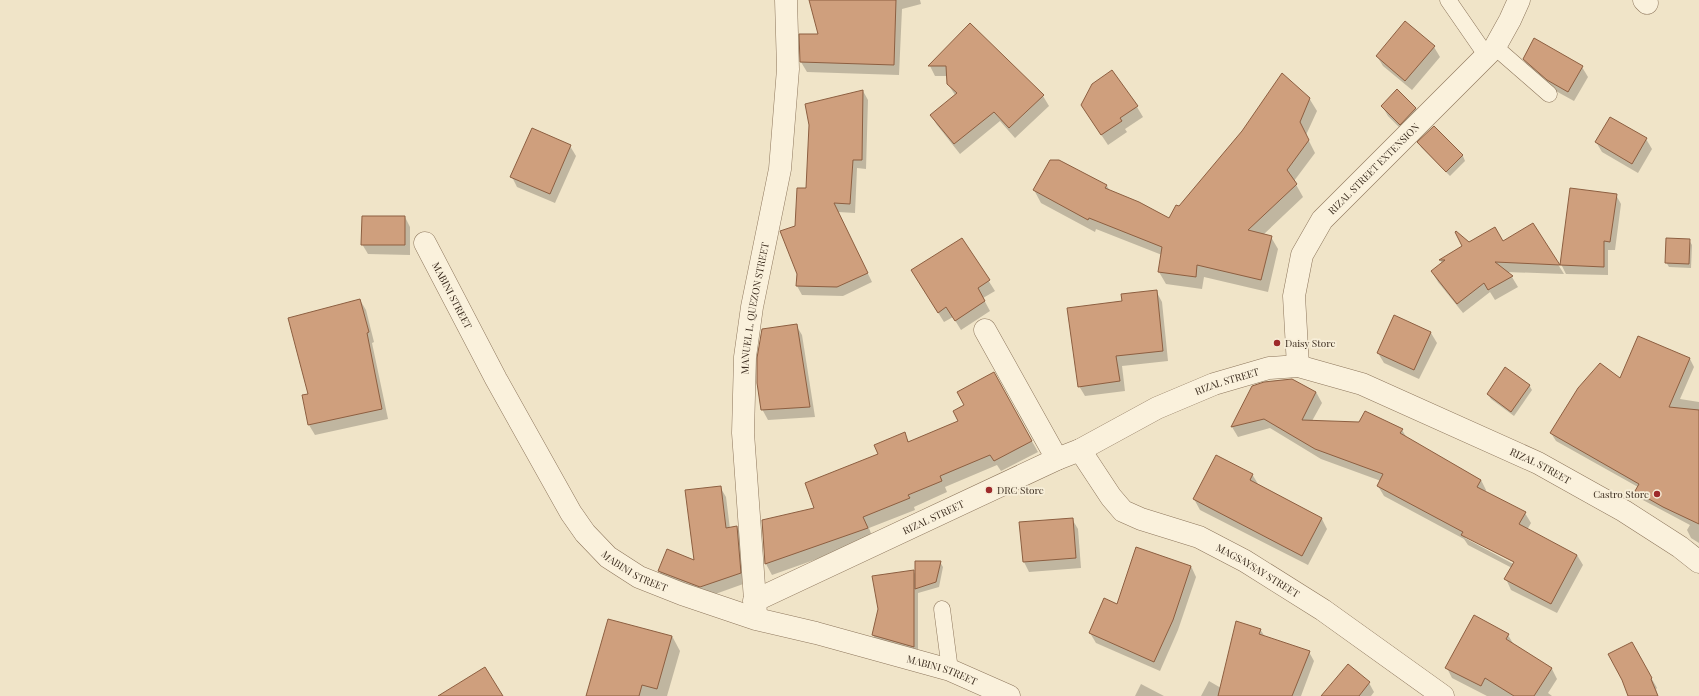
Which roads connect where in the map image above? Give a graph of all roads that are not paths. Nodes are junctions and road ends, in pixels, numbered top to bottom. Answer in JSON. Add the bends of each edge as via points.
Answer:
{"nodes":[{"id":1,"x":786,"y":0,"type":"edge"},
{"id":2,"x":1448,"y":0,"type":"edge"},
{"id":3,"x":1519,"y":0,"type":"edge"},
{"id":4,"x":1490,"y":51,"type":"junction"},
{"id":5,"x":1549,"y":94,"type":"dead end"},
{"id":6,"x":425,"y":243,"type":"dead end"},
{"id":7,"x":984,"y":330,"type":"dead end"},
{"id":8,"x":1298,"y":366,"type":"junction"},
{"id":9,"x":1080,"y":450,"type":"junction"},
{"id":10,"x":1057,"y":459,"type":"junction"},
{"id":11,"x":1699,"y":562,"type":"edge"},
{"id":12,"x":942,"y":609,"type":"dead end"},
{"id":13,"x":755,"y":610,"type":"junction"},
{"id":14,"x":950,"y":670,"type":"junction"},
{"id":15,"x":1009,"y":696,"type":"edge"},
{"id":16,"x":1443,"y":696,"type":"edge"}],
"edges":[{"from":1,"to":13,"type":"street","name":"MANUEL L. QUEZON STREET","via":[[788,69],[780,169],[752,307],[745,357],[743,433]]},
{"from":2,"to":4,"type":"lane"},
{"from":3,"to":4,"type":"street","name":"RIZAL STREET EXTENSION","via":[[1510,20]]},
{"from":4,"to":5,"type":"lane"},
{"from":4,"to":8,"type":"street","name":"RIZAL STREET EXTENSION","via":[[1322,220],[1302,255],[1294,296]]},
{"from":6,"to":13,"type":"street","name":"MABINI STREET","via":[[511,406],[571,513],[585,533],[608,557],[638,577],[682,594]]},
{"from":7,"to":10,"type":"street"},
{"from":8,"to":9,"type":"street","name":"RIZAL STREET","via":[[1269,368],[1214,384],[1157,408]]},
{"from":8,"to":11,"type":"street","name":"RIZAL STREET","via":[[1362,384],[1538,463],[1624,511]]},
{"from":9,"to":10,"type":"street","name":"RIZAL STREET"},
{"from":9,"to":16,"type":"street","name":"MAGSAYSAY STREET","via":[[1111,498],[1123,511],[1199,537],[1245,561],[1323,610]]},
{"from":10,"to":13,"type":"street","name":"RIZAL STREET"},
{"from":12,"to":14,"type":"lane"},
{"from":13,"to":14,"type":"street","name":"MABINI STREET","via":[[816,633]]},
{"from":14,"to":15,"type":"street","name":"MABINI STREET"}]}
